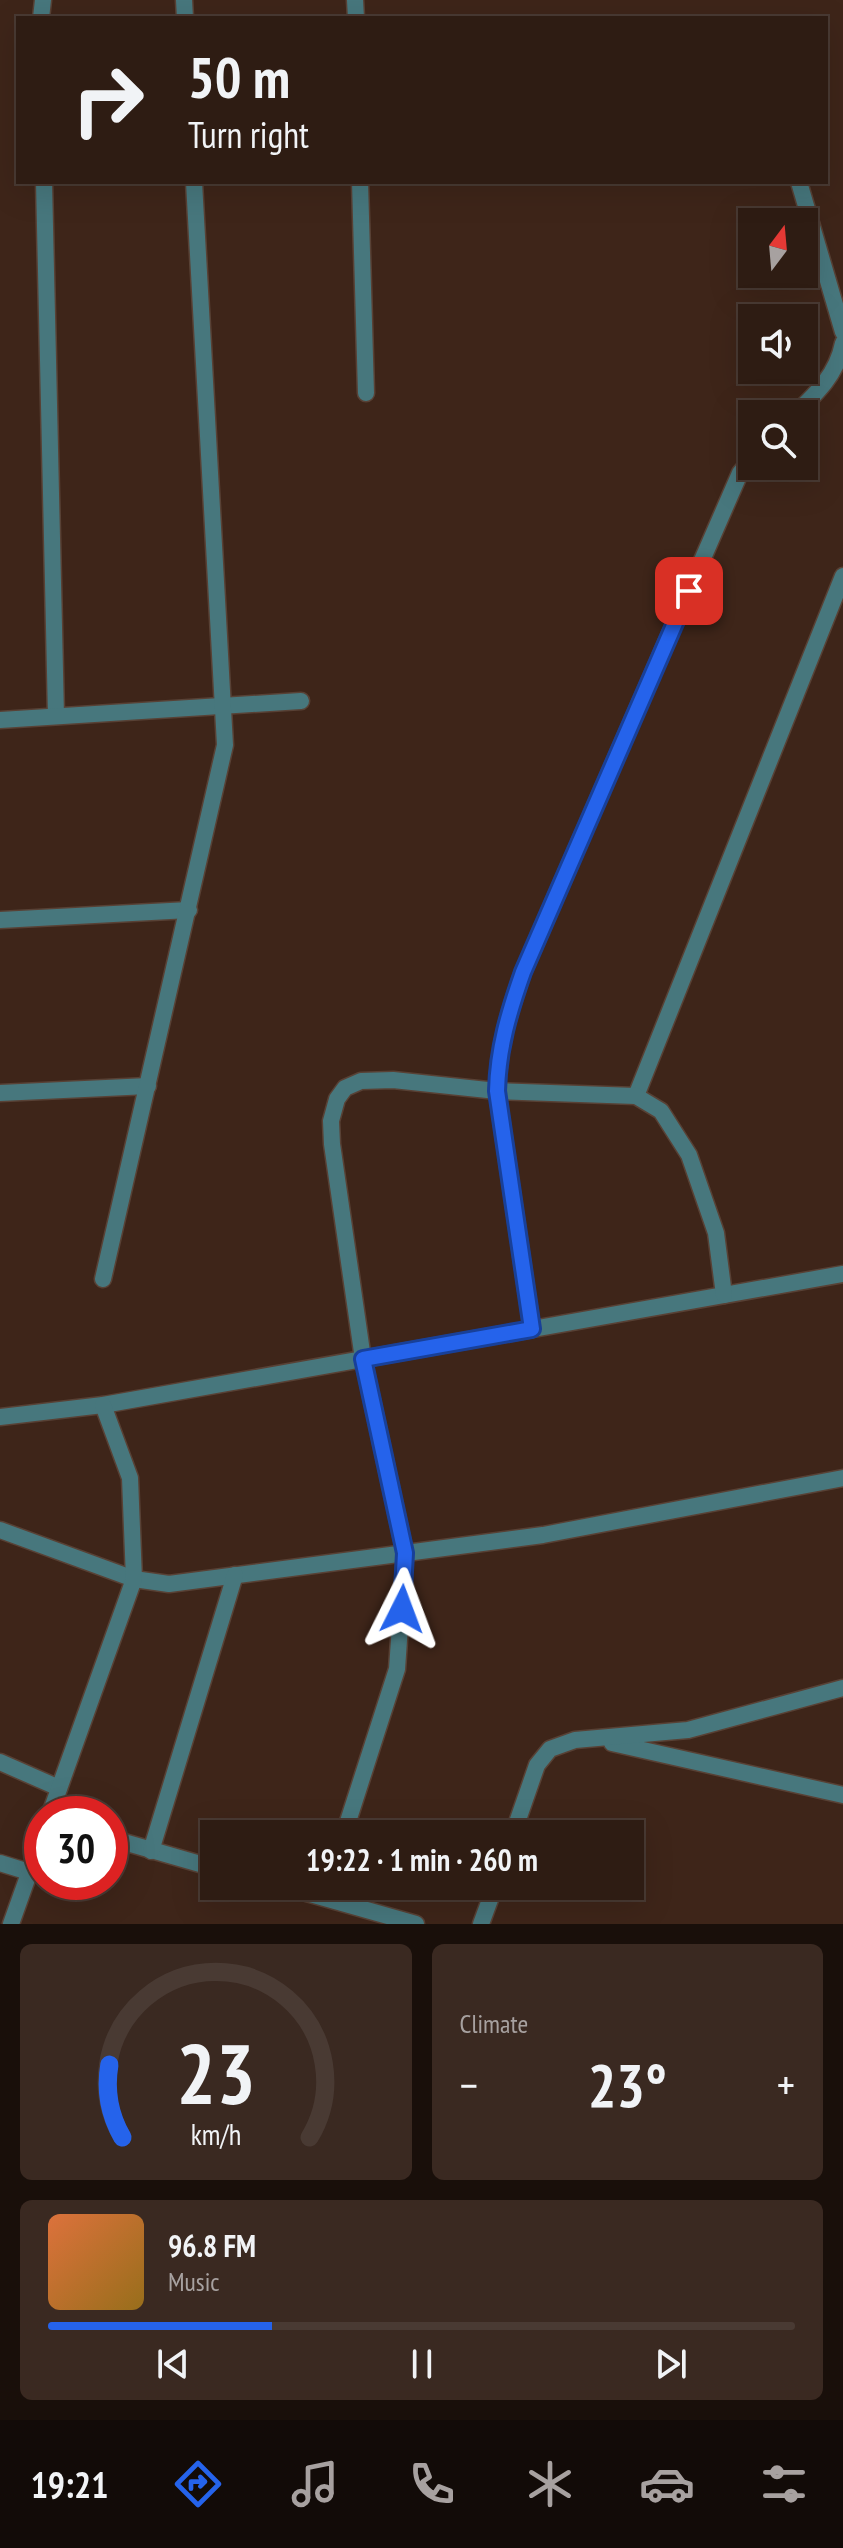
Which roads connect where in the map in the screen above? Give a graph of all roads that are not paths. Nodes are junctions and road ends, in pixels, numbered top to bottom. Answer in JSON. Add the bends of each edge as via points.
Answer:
{"nodes":[{"id":1,"x":44,"y":184,"type":"edge"},
{"id":2,"x":194,"y":184,"type":"edge"},
{"id":3,"x":360,"y":184,"type":"edge"},
{"id":4,"x":800,"y":184,"type":"edge"},
{"id":5,"x":843,"y":332,"type":"edge"},
{"id":6,"x":843,"y":343,"type":"edge"},
{"id":7,"x":366,"y":393,"type":"dead end"},
{"id":8,"x":809,"y":400,"type":"edge"},
{"id":9,"x":738,"y":478,"type":"edge"},
{"id":10,"x":843,"y":576,"type":"edge"},
{"id":11,"x":301,"y":701,"type":"dead end"},
{"id":12,"x":225,"y":706,"type":"junction"},
{"id":13,"x":56,"y":716,"type":"junction"},
{"id":14,"x":0,"y":720,"type":"edge"},
{"id":15,"x":189,"y":910,"type":"junction"},
{"id":16,"x":0,"y":920,"type":"edge"},
{"id":17,"x":148,"y":1086,"type":"junction"},
{"id":18,"x":497,"y":1091,"type":"junction"},
{"id":19,"x":0,"y":1093,"type":"edge"},
{"id":20,"x":636,"y":1096,"type":"junction"},
{"id":21,"x":843,"y":1274,"type":"edge"},
{"id":22,"x":103,"y":1279,"type":"dead end"},
{"id":23,"x":724,"y":1295,"type":"junction"},
{"id":24,"x":532,"y":1329,"type":"junction"},
{"id":25,"x":363,"y":1359,"type":"junction"},
{"id":26,"x":103,"y":1405,"type":"junction"},
{"id":27,"x":0,"y":1417,"type":"edge"},
{"id":28,"x":843,"y":1478,"type":"edge"},
{"id":29,"x":0,"y":1530,"type":"edge"},
{"id":30,"x":405,"y":1553,"type":"junction"},
{"id":31,"x":235,"y":1575,"type":"junction"},
{"id":32,"x":134,"y":1579,"type":"junction"},
{"id":33,"x":843,"y":1688,"type":"edge"},
{"id":34,"x":595,"y":1739,"type":"junction"},
{"id":35,"x":0,"y":1762,"type":"edge"},
{"id":36,"x":59,"y":1788,"type":"junction"},
{"id":37,"x":843,"y":1795,"type":"edge"},
{"id":38,"x":56,"y":1796,"type":"edge"},
{"id":39,"x":348,"y":1820,"type":"edge"},
{"id":40,"x":518,"y":1820,"type":"edge"},
{"id":41,"x":128,"y":1844,"type":"edge"},
{"id":42,"x":151,"y":1851,"type":"junction"},
{"id":43,"x":0,"y":1863,"type":"edge"},
{"id":44,"x":200,"y":1864,"type":"edge"},
{"id":45,"x":24,"y":1870,"type":"edge"},
{"id":46,"x":24,"y":1886,"type":"edge"},
{"id":47,"x":348,"y":1900,"type":"edge"},
{"id":48,"x":490,"y":1900,"type":"edge"},
{"id":49,"x":11,"y":1924,"type":"edge"},
{"id":50,"x":416,"y":1924,"type":"edge"},
{"id":51,"x":481,"y":1924,"type":"edge"}],
"edges":[{"from":1,"to":13,"type":"street"},
{"from":2,"to":12,"type":"street"},
{"from":3,"to":7,"type":"street"},
{"from":4,"to":5,"type":"street"},
{"from":6,"to":8,"type":"street","via":[[840,361]]},
{"from":9,"to":18,"type":"street","via":[[523,972],[506,1021]]},
{"from":10,"to":20,"type":"street"},
{"from":11,"to":12,"type":"street"},
{"from":12,"to":13,"type":"street"},
{"from":12,"to":15,"type":"street","via":[[225,745]]},
{"from":13,"to":14,"type":"street"},
{"from":15,"to":16,"type":"street"},
{"from":15,"to":17,"type":"street"},
{"from":17,"to":19,"type":"street"},
{"from":17,"to":22,"type":"street"},
{"from":18,"to":20,"type":"street"},
{"from":18,"to":24,"type":"street"},
{"from":18,"to":25,"type":"street","via":[[361,1081],[337,1099],[332,1144]]},
{"from":20,"to":23,"type":"street","via":[[661,1111],[689,1155],[716,1233]]},
{"from":21,"to":23,"type":"street"},
{"from":23,"to":24,"type":"street"},
{"from":24,"to":25,"type":"street"},
{"from":25,"to":26,"type":"street"},
{"from":25,"to":30,"type":"street"},
{"from":26,"to":27,"type":"street"},
{"from":26,"to":32,"type":"street","via":[[130,1478]]},
{"from":28,"to":30,"type":"street","via":[[543,1535]]},
{"from":29,"to":32,"type":"street"},
{"from":30,"to":31,"type":"street"},
{"from":30,"to":39,"type":"street","via":[[397,1669]]},
{"from":31,"to":32,"type":"street","via":[[169,1584]]},
{"from":31,"to":42,"type":"street"},
{"from":32,"to":36,"type":"street"},
{"from":33,"to":34,"type":"street","via":[[688,1730]]},
{"from":34,"to":37,"type":"street"},
{"from":34,"to":40,"type":"street","via":[[550,1749],[537,1765]]},
{"from":35,"to":36,"type":"street"},
{"from":36,"to":38,"type":"street"},
{"from":41,"to":42,"type":"street"},
{"from":42,"to":44,"type":"street"},
{"from":43,"to":45,"type":"street"},
{"from":46,"to":49,"type":"street"},
{"from":47,"to":50,"type":"street"},
{"from":48,"to":51,"type":"street"}]}
